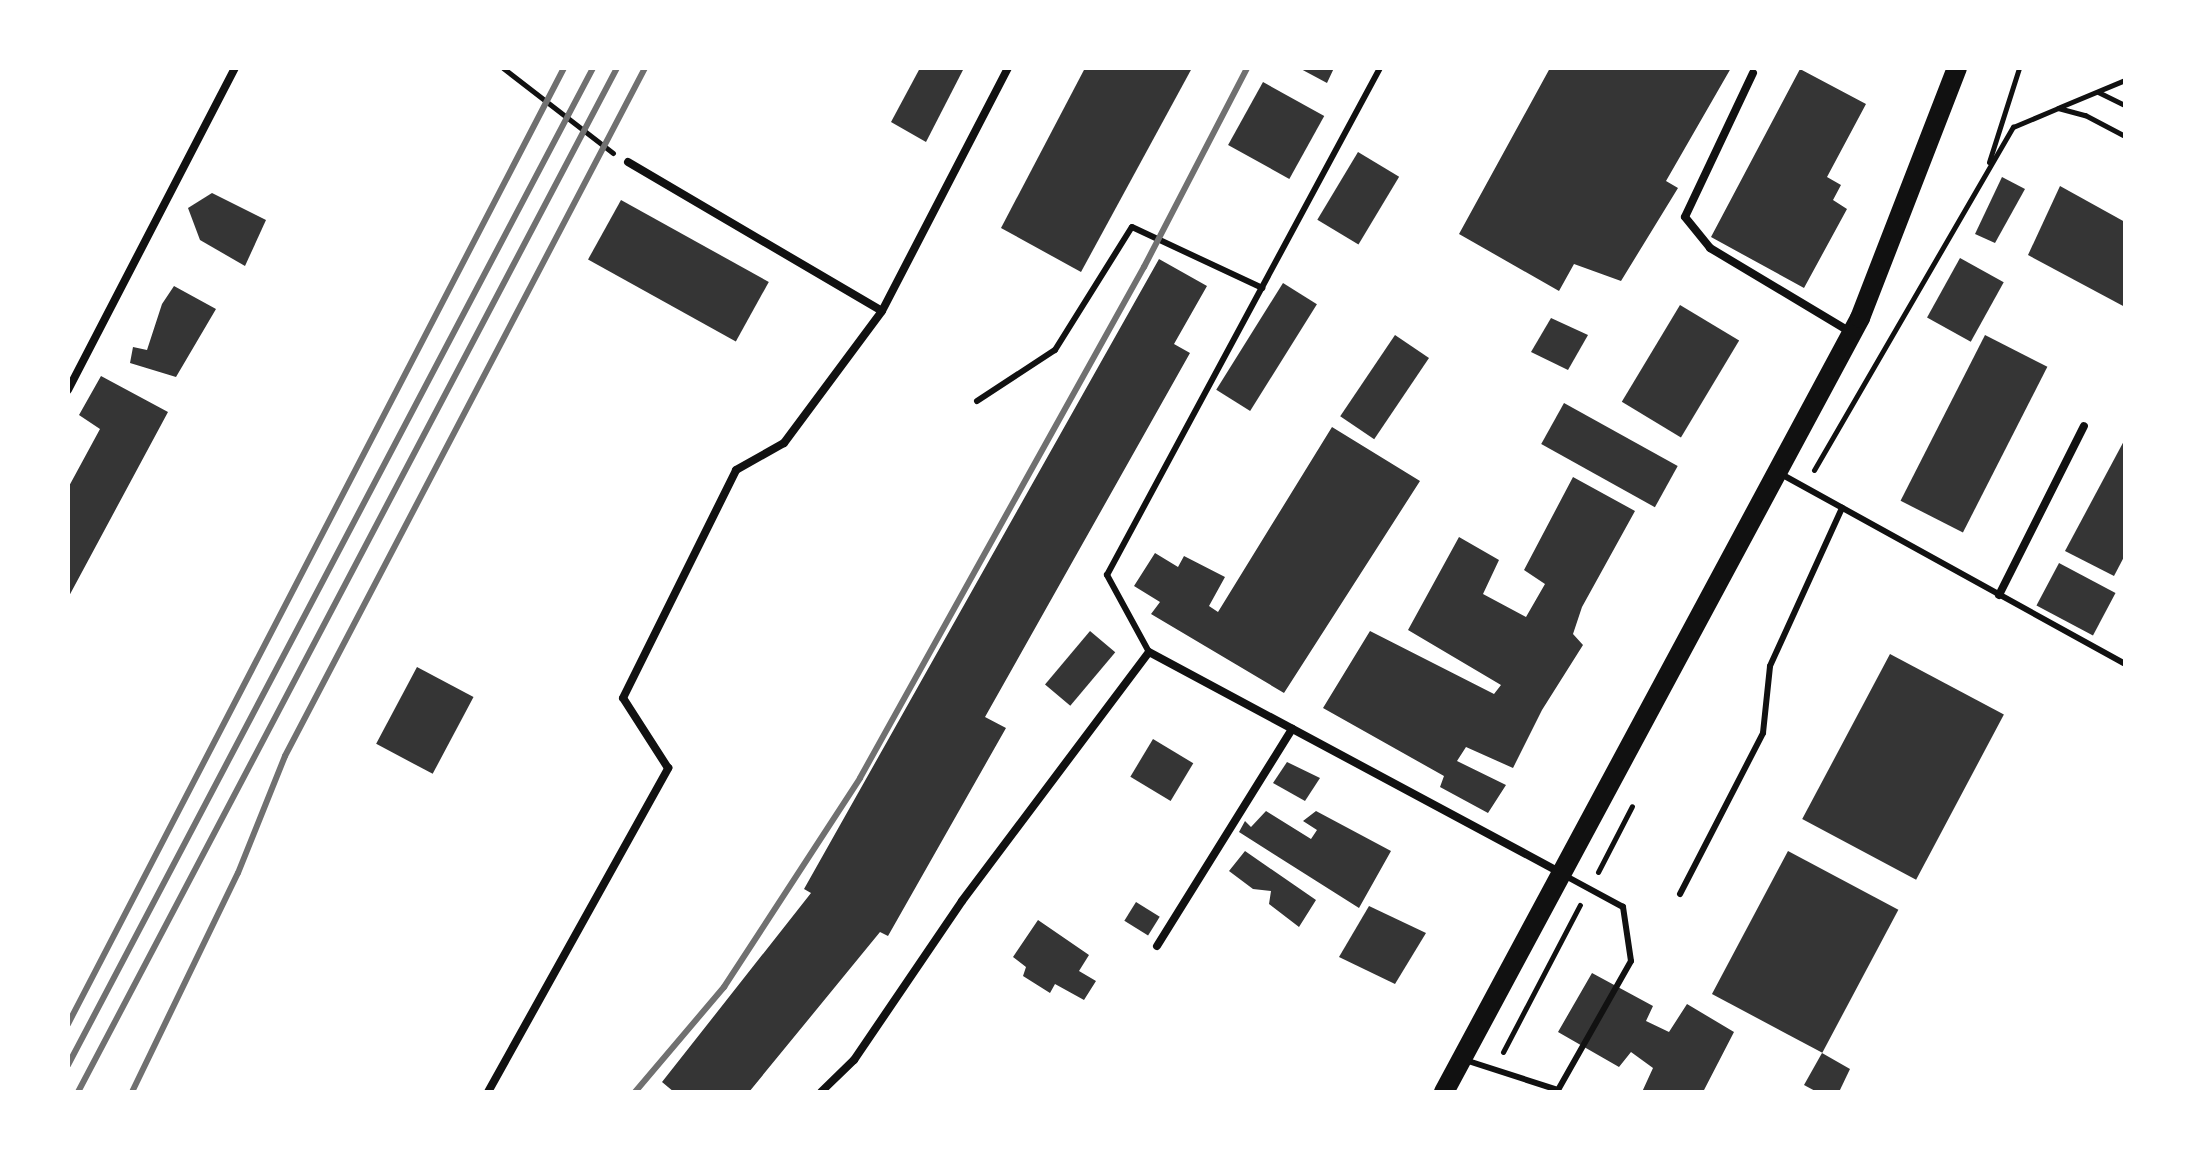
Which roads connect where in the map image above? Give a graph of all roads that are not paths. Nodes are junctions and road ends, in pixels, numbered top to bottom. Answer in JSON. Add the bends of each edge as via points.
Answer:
{"nodes":[{"id":1,"x":235,"y":68,"type":"edge"},
{"id":2,"x":1008,"y":68,"type":"edge"},
{"id":3,"x":1380,"y":68,"type":"edge"},
{"id":4,"x":1957,"y":68,"type":"edge"},
{"id":5,"x":1753,"y":73,"type":"dead end"},
{"id":6,"x":628,"y":162,"type":"road end"},
{"id":7,"x":1262,"y":288,"type":"junction"},
{"id":8,"x":882,"y":311,"type":"junction"},
{"id":9,"x":1852,"y":333,"type":"junction"},
{"id":10,"x":68,"y":390,"type":"edge"},
{"id":11,"x":977,"y":401,"type":"dead end"},
{"id":12,"x":2084,"y":426,"type":"dead end"},
{"id":13,"x":1778,"y":472,"type":"junction"},
{"id":14,"x":1842,"y":508,"type":"junction"},
{"id":15,"x":1999,"y":595,"type":"junction"},
{"id":16,"x":1149,"y":652,"type":"junction"},
{"id":17,"x":2125,"y":664,"type":"edge"},
{"id":18,"x":1292,"y":729,"type":"junction"},
{"id":19,"x":1560,"y":872,"type":"junction"},
{"id":20,"x":1680,"y":894,"type":"dead end"},
{"id":21,"x":1157,"y":946,"type":"dead end"},
{"id":22,"x":1462,"y":1059,"type":"junction"},
{"id":23,"x":488,"y":1092,"type":"edge"},
{"id":24,"x":821,"y":1092,"type":"edge"},
{"id":25,"x":1444,"y":1092,"type":"edge"}],
"edges":[{"from":1,"to":10,"type":"street"},
{"from":2,"to":8,"type":"street"},
{"from":3,"to":7,"type":"lane"},
{"from":4,"to":9,"type":"main road"},
{"from":5,"to":9,"type":"street","via":[[1685,217],[1710,248]]},
{"from":6,"to":8,"type":"street"},
{"from":7,"to":11,"type":"lane","via":[[1132,227],[1055,350]]},
{"from":7,"to":16,"type":"lane","via":[[1107,575]]},
{"from":8,"to":23,"type":"street","via":[[784,443],[736,470],[623,698],[668,768]]},
{"from":9,"to":13,"type":"main road"},
{"from":12,"to":15,"type":"street"},
{"from":13,"to":14,"type":"lane"},
{"from":13,"to":19,"type":"main road"},
{"from":14,"to":15,"type":"lane"},
{"from":14,"to":20,"type":"lane","via":[[1770,666],[1763,733]]},
{"from":15,"to":17,"type":"lane"},
{"from":16,"to":18,"type":"street"},
{"from":16,"to":24,"type":"street","via":[[962,901],[854,1060]]},
{"from":18,"to":19,"type":"street"},
{"from":18,"to":21,"type":"street"},
{"from":19,"to":22,"type":"main road"},
{"from":19,"to":22,"type":"lane","via":[[1623,907],[1631,961],[1558,1090]]},
{"from":22,"to":25,"type":"main road"}]}
